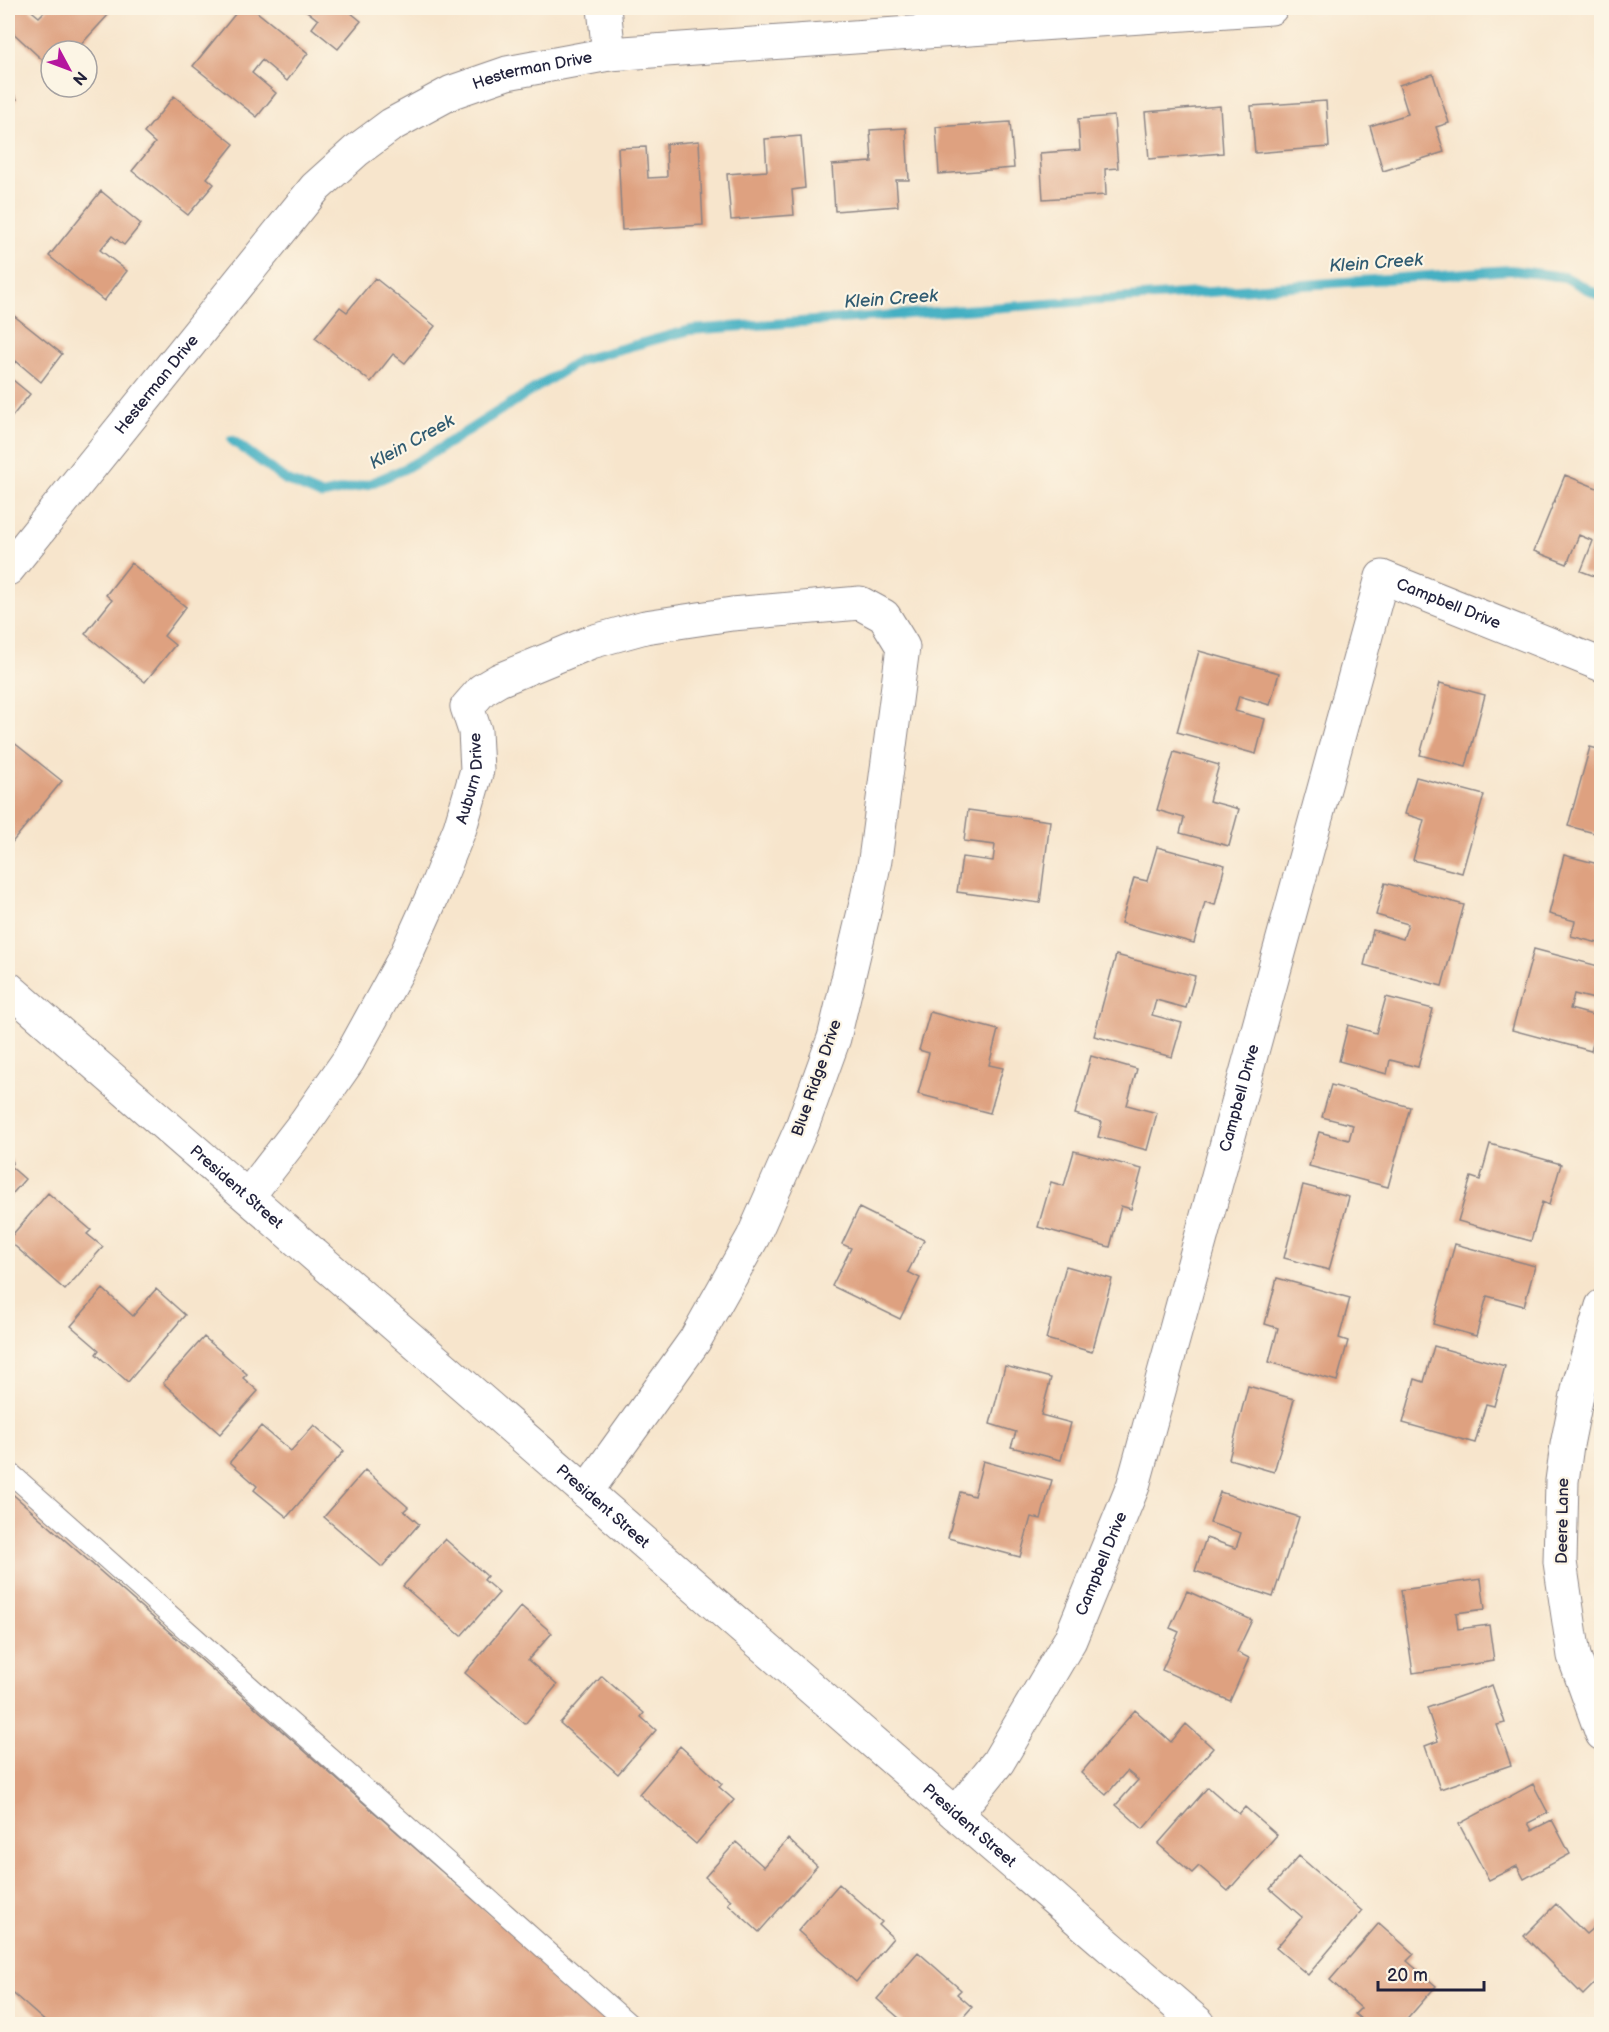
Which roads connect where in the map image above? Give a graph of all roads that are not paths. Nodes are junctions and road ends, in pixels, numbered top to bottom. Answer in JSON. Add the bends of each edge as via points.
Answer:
{"nodes":[{"id":1,"x":604,"y":8,"type":"edge"},
{"id":2,"x":1271,"y":8,"type":"edge"},
{"id":3,"x":609,"y":54,"type":"junction"},
{"id":4,"x":8,"y":569,"type":"edge"},
{"id":5,"x":884,"y":616,"type":"joint"},
{"id":6,"x":1602,"y":665,"type":"edge"},
{"id":7,"x":8,"y":988,"type":"edge"},
{"id":8,"x":248,"y":1197,"type":"junction"},
{"id":9,"x":1602,"y":1306,"type":"edge"},
{"id":10,"x":8,"y":1471,"type":"edge"},
{"id":11,"x":586,"y":1492,"type":"junction"},
{"id":12,"x":1602,"y":1734,"type":"edge"},
{"id":13,"x":956,"y":1814,"type":"junction"},
{"id":14,"x":629,"y":2025,"type":"edge"},
{"id":15,"x":1199,"y":2025,"type":"edge"}],
"edges":[{"from":1,"to":3,"type":"street"},
{"from":2,"to":3,"type":"street","name":"Hesterman Drive"},
{"from":3,"to":4,"type":"street","name":"Hesterman Drive","via":[[507,73],[452,92],[391,125],[356,151],[315,188]]},
{"from":5,"to":8,"type":"street","name":"Auburn Drive","via":[[860,603],[732,614],[645,627],[591,642],[482,690],[467,707],[475,731],[477,770],[456,837],[405,957],[348,1061]]},
{"from":5,"to":11,"type":"street","name":"Blue Ridge Drive","via":[[903,646],[875,860],[834,1038],[801,1129],[753,1238],[695,1340]]},
{"from":6,"to":13,"type":"street","name":"Campbell Drive","via":[[1382,577],[1132,1486],[1070,1640],[998,1762]]},
{"from":7,"to":8,"type":"street","name":"President Street"},
{"from":8,"to":11,"type":"street","name":"President Street"},
{"from":9,"to":12,"type":"street","name":"Deere Lane","via":[[1579,1385],[1567,1445],[1560,1562],[1574,1656]]},
{"from":10,"to":14,"type":"lane"},
{"from":11,"to":13,"type":"street","name":"President Street"},
{"from":13,"to":15,"type":"street","name":"President Street"}]}
